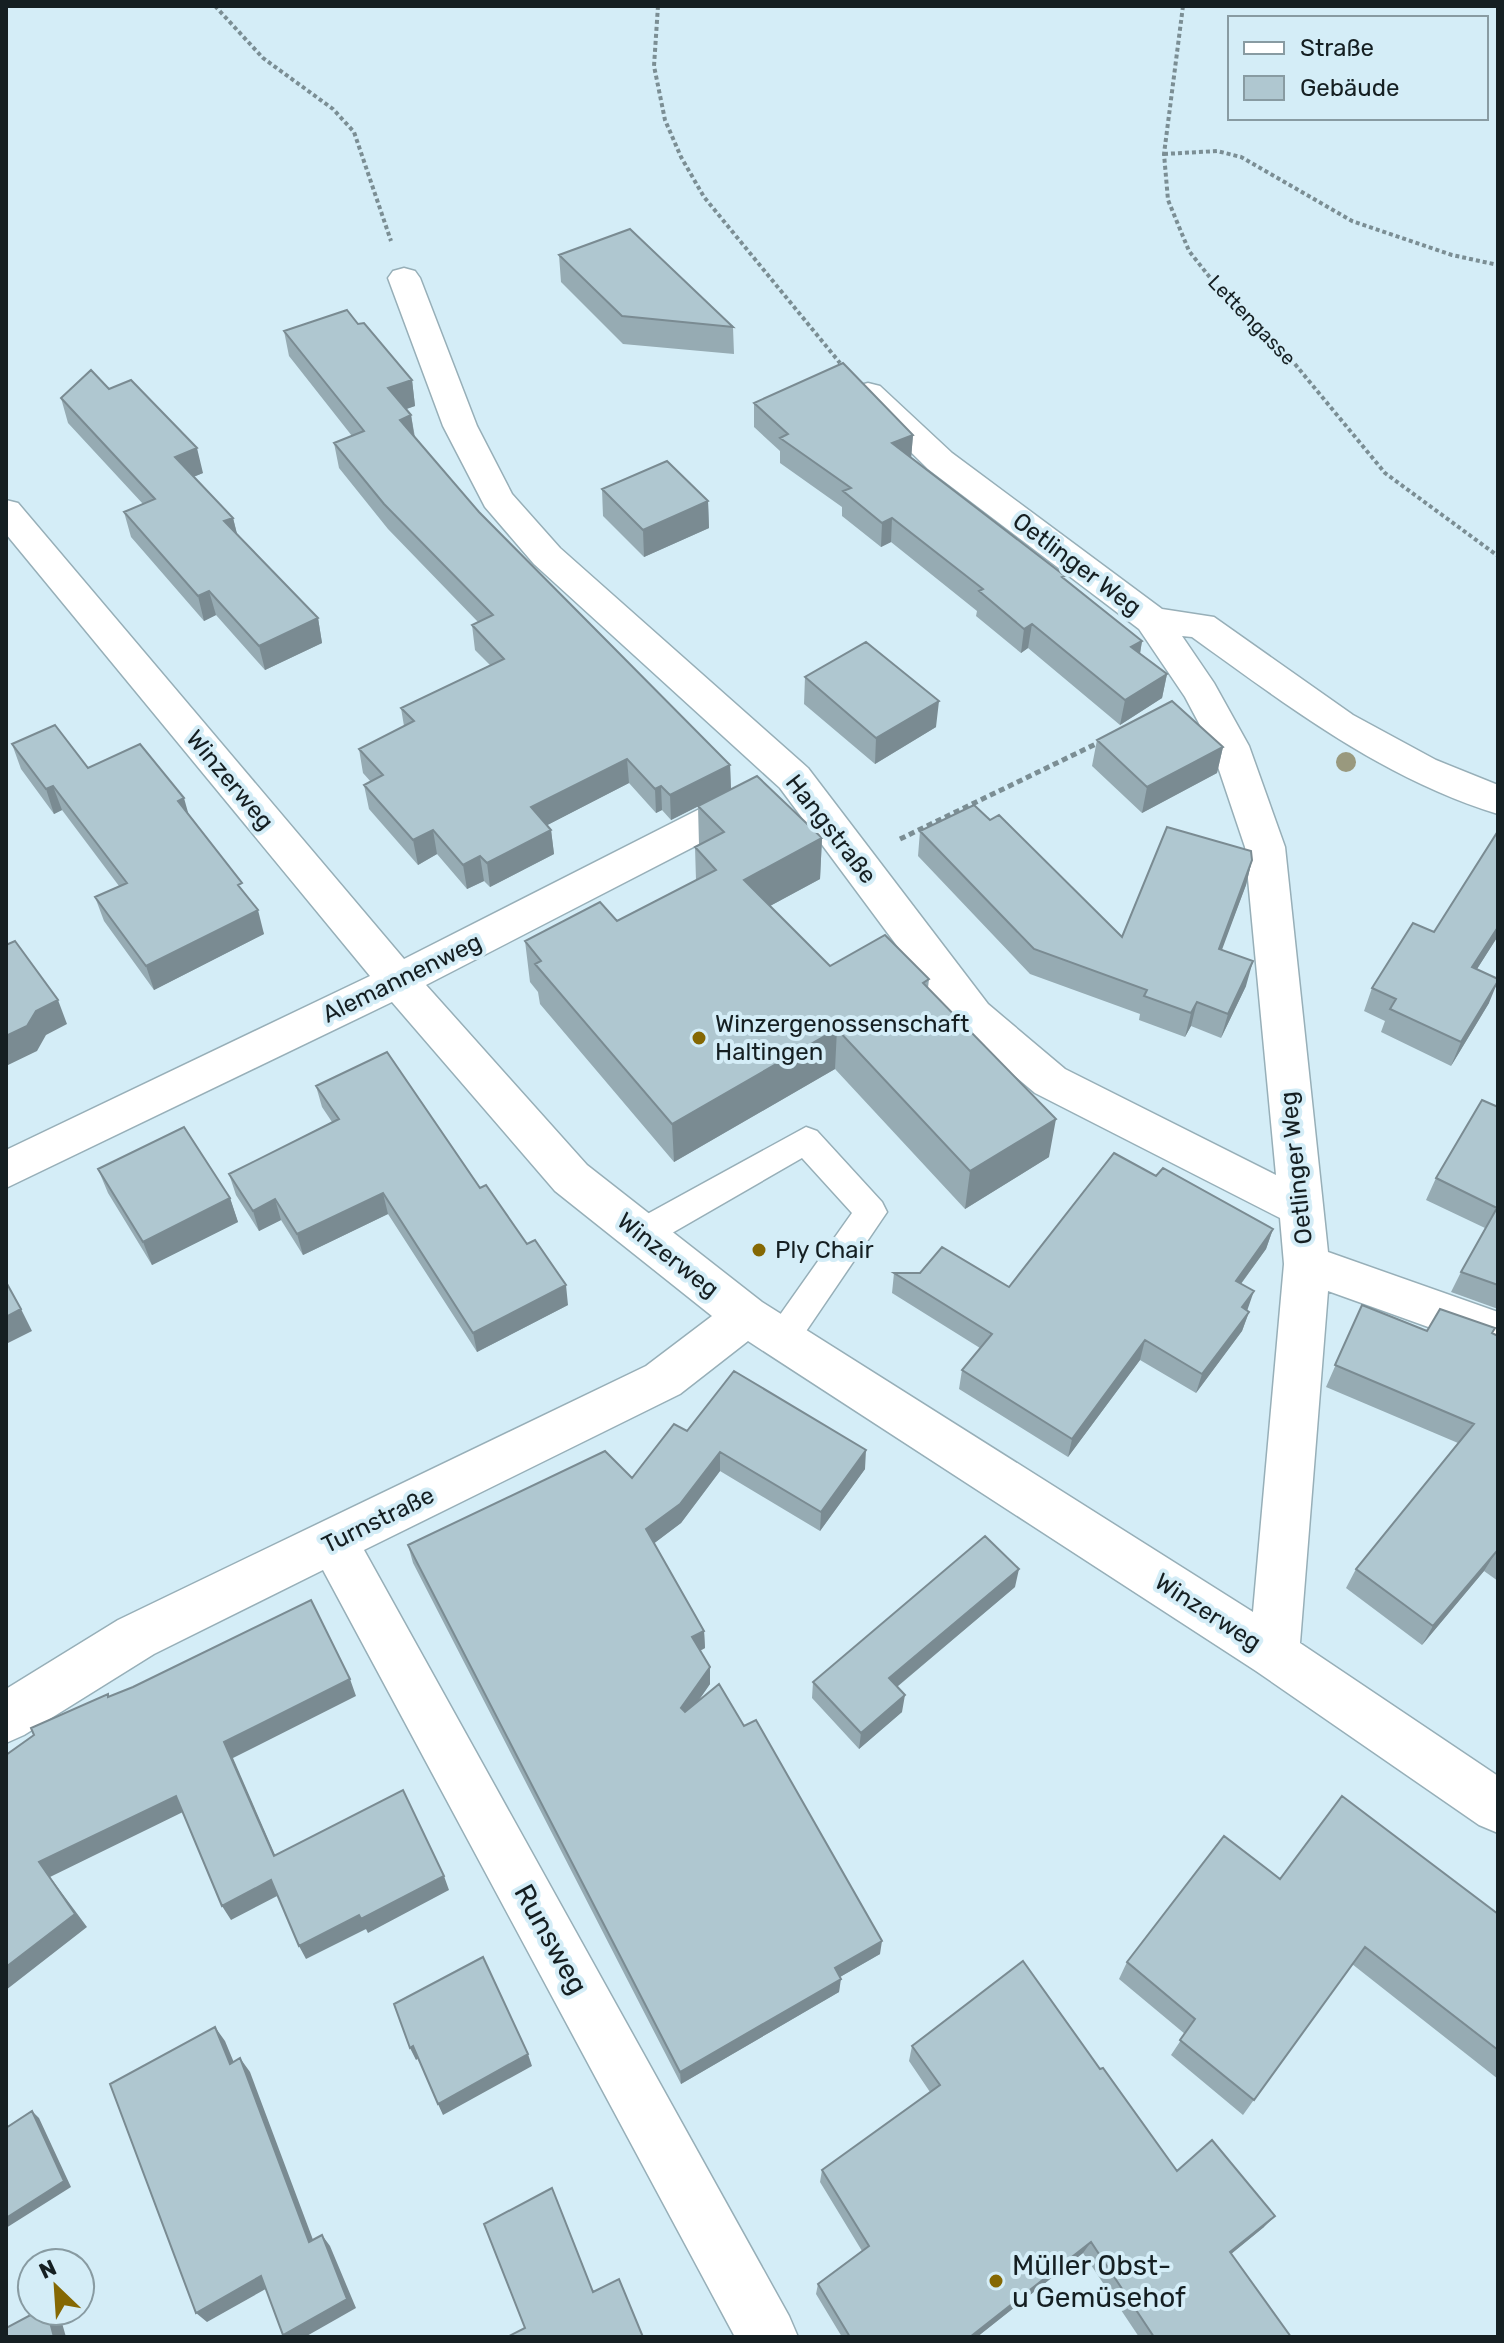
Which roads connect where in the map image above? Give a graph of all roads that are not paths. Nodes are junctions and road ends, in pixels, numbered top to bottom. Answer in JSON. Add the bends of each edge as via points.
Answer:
{"nodes":[{"id":1,"x":404,"y":278,"type":"road end"},
{"id":2,"x":851,"y":376,"type":"edge"},
{"id":3,"x":6,"y":511,"type":"edge"},
{"id":4,"x":1152,"y":620,"type":"junction"},
{"id":5,"x":794,"y":778,"type":"junction"},
{"id":6,"x":1498,"y":800,"type":"edge"},
{"id":7,"x":398,"y":981,"type":"junction"},
{"id":8,"x":6,"y":1170,"type":"edge"},
{"id":9,"x":1299,"y":1207,"type":"junction"},
{"id":10,"x":641,"y":1234,"type":"junction"},
{"id":11,"x":1307,"y":1264,"type":"junction"},
{"id":12,"x":764,"y":1327,"type":"junction"},
{"id":13,"x":1498,"y":1332,"type":"edge"},
{"id":14,"x":334,"y":1542,"type":"junction"},
{"id":15,"x":1274,"y":1654,"type":"junction"},
{"id":16,"x":6,"y":1718,"type":"edge"},
{"id":17,"x":1498,"y":1807,"type":"edge"},
{"id":18,"x":768,"y":2337,"type":"edge"}],
"edges":[{"from":1,"to":5,"type":"street","name":"Hangstraße","via":[[460,426],[497,499],[547,556]]},
{"from":2,"to":4,"type":"street","name":"Oetlinger Weg","via":[[940,461]]},
{"from":3,"to":7,"type":"street","name":"Winzerweg"},
{"from":4,"to":6,"type":"street","via":[[1201,626],[1340,724],[1422,770]]},
{"from":4,"to":9,"type":"street","name":"Oetlinger Weg","via":[[1230,746],[1265,847]]},
{"from":5,"to":7,"type":"street","name":"Alemannenweg"},
{"from":5,"to":9,"type":"street","name":"Hangstraße","via":[[973,1016],[1050,1081]]},
{"from":7,"to":8,"type":"street","name":"Alemannenweg"},
{"from":7,"to":10,"type":"street","name":"Winzerweg","via":[[571,1178]]},
{"from":9,"to":11,"type":"street","name":"Oetlinger Weg"},
{"from":10,"to":12,"type":"street","name":"Winzerweg"},
{"from":10,"to":12,"type":"lane","via":[[806,1140],[871,1212]]},
{"from":11,"to":13,"type":"street"},
{"from":11,"to":15,"type":"street","name":"Oetlinger Weg"},
{"from":12,"to":14,"type":"street","name":"Turnstraße"},
{"from":12,"to":15,"type":"street","name":"Winzerweg"},
{"from":14,"to":16,"type":"street","name":"Turnstraße","via":[[136,1637]]},
{"from":14,"to":18,"type":"street","name":"Runsweg"},
{"from":15,"to":17,"type":"street","name":"Winzerweg"}]}
